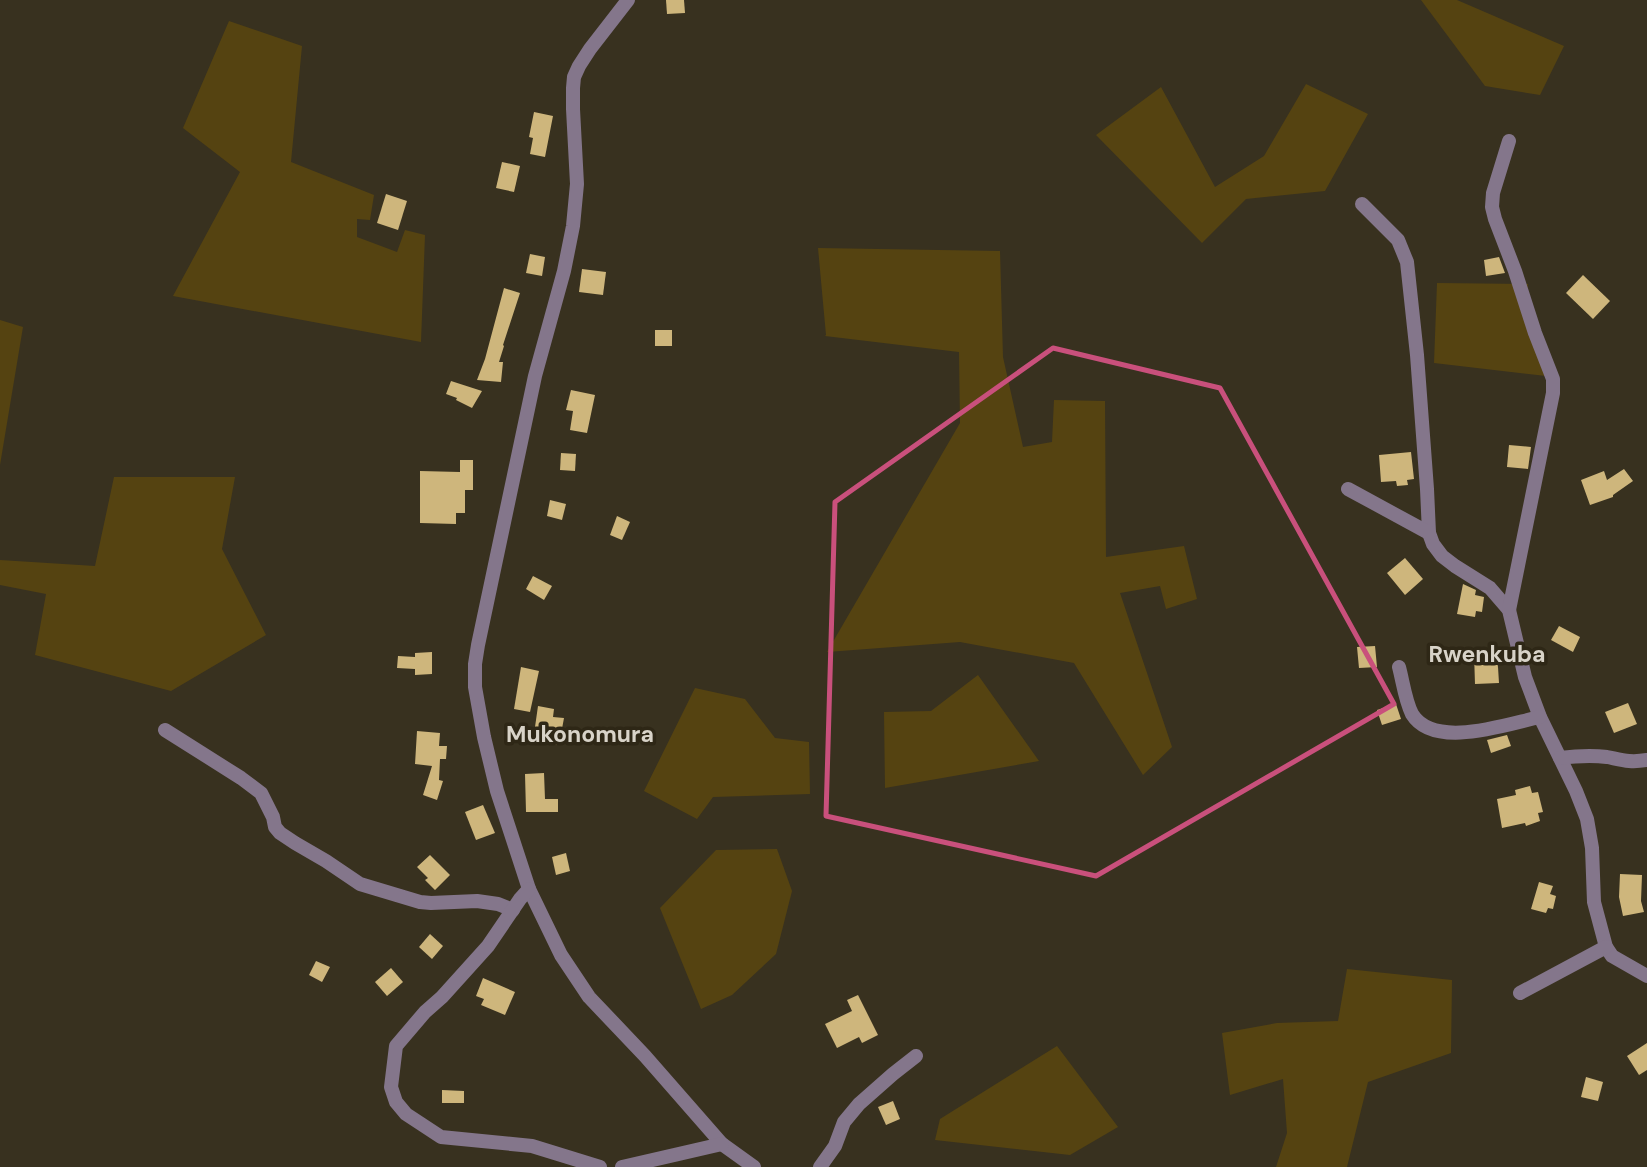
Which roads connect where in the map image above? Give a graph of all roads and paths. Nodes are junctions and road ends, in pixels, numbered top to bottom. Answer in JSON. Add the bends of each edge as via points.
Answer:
{"nodes":[{"id":1,"x":628,"y":0,"type":"edge"},
{"id":2,"x":1509,"y":141,"type":"dead end"},
{"id":3,"x":1362,"y":204,"type":"dead end"},
{"id":4,"x":1348,"y":489,"type":"dead end"},
{"id":5,"x":1429,"y":533,"type":"junction"},
{"id":6,"x":1509,"y":610,"type":"junction"},
{"id":7,"x":1399,"y":667,"type":"dead end"},
{"id":8,"x":1540,"y":717,"type":"junction"},
{"id":9,"x":165,"y":730,"type":"dead end"},
{"id":10,"x":1560,"y":758,"type":"junction"},
{"id":11,"x":1647,"y":760,"type":"edge"},
{"id":12,"x":528,"y":889,"type":"junction"},
{"id":13,"x":513,"y":910,"type":"junction"},
{"id":14,"x":1606,"y":947,"type":"junction"},
{"id":15,"x":1647,"y":976,"type":"edge"},
{"id":16,"x":1520,"y":993,"type":"dead end"},
{"id":17,"x":916,"y":1056,"type":"dead end"},
{"id":18,"x":722,"y":1144,"type":"junction"},
{"id":19,"x":600,"y":1167,"type":"edge"},
{"id":20,"x":622,"y":1167,"type":"edge"},
{"id":21,"x":754,"y":1167,"type":"edge"},
{"id":22,"x":821,"y":1167,"type":"edge"}],
"edges":[{"from":1,"to":12,"type":"street","via":[[574,77],[577,184],[573,226],[535,376],[475,664],[487,750]]},
{"from":2,"to":6,"type":"street","via":[[1492,207],[1551,372],[1553,393]]},
{"from":3,"to":5,"type":"street","via":[[1398,240],[1407,262]]},
{"from":4,"to":5,"type":"street"},
{"from":5,"to":6,"type":"street","via":[[1442,556],[1490,588]]},
{"from":6,"to":8,"type":"street"},
{"from":7,"to":8,"type":"street","via":[[1413,715],[1433,730],[1454,733]]},
{"from":8,"to":10,"type":"street"},
{"from":9,"to":13,"type":"street","via":[[261,793],[280,833],[360,884],[420,902],[477,901]]},
{"from":10,"to":11,"type":"street","via":[[1590,755]]},
{"from":10,"to":14,"type":"street","via":[[1590,831],[1594,902]]},
{"from":12,"to":13,"type":"street"},
{"from":12,"to":18,"type":"street","via":[[561,955],[589,997]]},
{"from":13,"to":19,"type":"street","via":[[488,946],[396,1046],[391,1087],[396,1102],[406,1114],[442,1136],[531,1146]]},
{"from":14,"to":15,"type":"street","via":[[1612,956]]},
{"from":14,"to":16,"type":"street"},
{"from":17,"to":22,"type":"street","via":[[859,1104],[844,1122]]},
{"from":18,"to":20,"type":"street"},
{"from":18,"to":21,"type":"street"}]}
